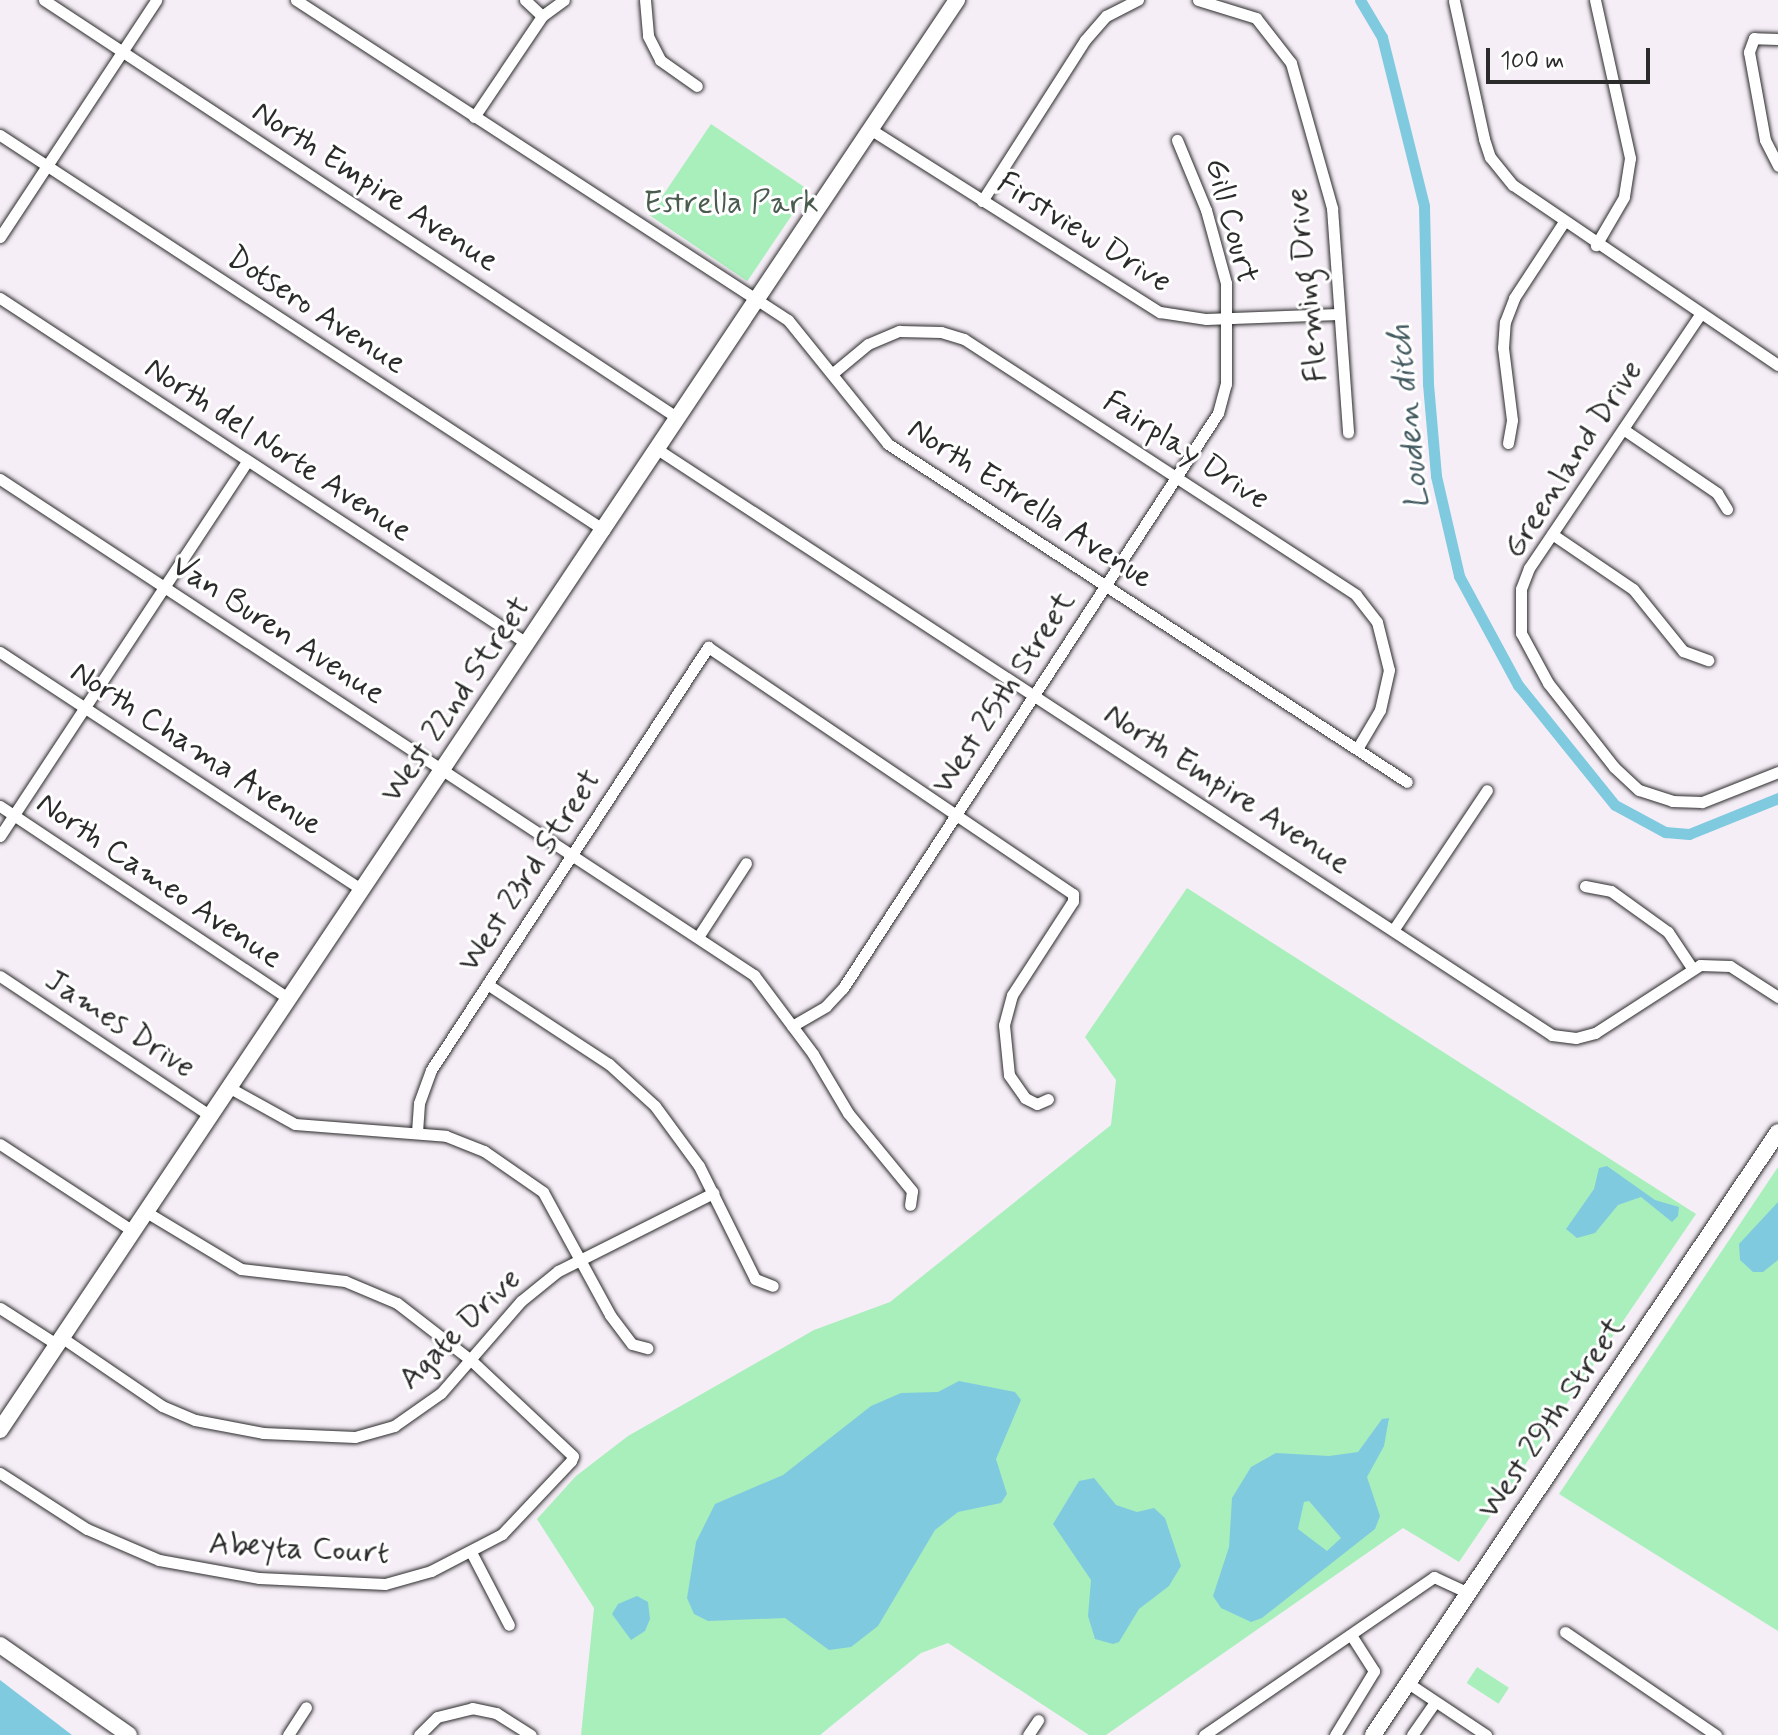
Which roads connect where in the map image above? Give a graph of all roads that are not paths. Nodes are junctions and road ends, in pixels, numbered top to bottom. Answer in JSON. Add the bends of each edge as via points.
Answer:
{"nodes":[{"id":1,"x":44,"y":0,"type":"edge"},
{"id":2,"x":156,"y":0,"type":"edge"},
{"id":3,"x":296,"y":0,"type":"edge"},
{"id":4,"x":525,"y":0,"type":"edge"},
{"id":5,"x":564,"y":0,"type":"edge"},
{"id":6,"x":645,"y":0,"type":"edge"},
{"id":7,"x":957,"y":0,"type":"edge"},
{"id":8,"x":1138,"y":0,"type":"edge"},
{"id":9,"x":1198,"y":0,"type":"edge"},
{"id":10,"x":1595,"y":0,"type":"edge"},
{"id":11,"x":1454,"y":1,"type":"edge"},
{"id":12,"x":542,"y":16,"type":"junction"},
{"id":13,"x":1778,"y":39,"type":"edge"},
{"id":14,"x":122,"y":51,"type":"junction"},
{"id":15,"x":697,"y":86,"type":"dead end"},
{"id":16,"x":474,"y":117,"type":"junction"},
{"id":17,"x":870,"y":129,"type":"junction"},
{"id":18,"x":0,"y":135,"type":"edge"},
{"id":19,"x":1177,"y":140,"type":"dead end"},
{"id":20,"x":47,"y":165,"type":"junction"},
{"id":21,"x":1778,"y":166,"type":"edge"},
{"id":22,"x":982,"y":201,"type":"junction"},
{"id":23,"x":1563,"y":223,"type":"junction"},
{"id":24,"x":0,"y":237,"type":"edge"},
{"id":25,"x":1596,"y":245,"type":"junction"},
{"id":26,"x":0,"y":298,"type":"edge"},
{"id":27,"x":756,"y":300,"type":"junction"},
{"id":28,"x":1701,"y":313,"type":"junction"},
{"id":29,"x":1338,"y":314,"type":"junction"},
{"id":30,"x":1225,"y":318,"type":"junction"},
{"id":31,"x":1778,"y":365,"type":"edge"},
{"id":32,"x":833,"y":373,"type":"junction"},
{"id":33,"x":678,"y":418,"type":"junction"},
{"id":34,"x":1623,"y":429,"type":"junction"},
{"id":35,"x":1348,"y":432,"type":"dead end"},
{"id":36,"x":1508,"y":443,"type":"dead end"},
{"id":37,"x":657,"y":449,"type":"junction"},
{"id":38,"x":247,"y":462,"type":"junction"},
{"id":39,"x":1177,"y":476,"type":"junction"},
{"id":40,"x":0,"y":479,"type":"edge"},
{"id":41,"x":1727,"y":509,"type":"dead end"},
{"id":42,"x":604,"y":530,"type":"junction"},
{"id":43,"x":1552,"y":534,"type":"junction"},
{"id":44,"x":1106,"y":585,"type":"junction"},
{"id":45,"x":164,"y":587,"type":"junction"},
{"id":46,"x":528,"y":644,"type":"junction"},
{"id":47,"x":0,"y":652,"type":"edge"},
{"id":48,"x":1708,"y":660,"type":"dead end"},
{"id":49,"x":1035,"y":695,"type":"junction"},
{"id":50,"x":85,"y":708,"type":"junction"},
{"id":51,"x":1357,"y":749,"type":"junction"},
{"id":52,"x":444,"y":769,"type":"junction"},
{"id":53,"x":1778,"y":772,"type":"edge"},
{"id":54,"x":1407,"y":782,"type":"dead end"},
{"id":55,"x":1487,"y":790,"type":"dead end"},
{"id":56,"x":0,"y":806,"type":"edge"},
{"id":57,"x":14,"y":815,"type":"junction"},
{"id":58,"x":955,"y":815,"type":"junction"},
{"id":59,"x":0,"y":836,"type":"edge"},
{"id":60,"x":571,"y":856,"type":"junction"},
{"id":61,"x":746,"y":863,"type":"dead end"},
{"id":62,"x":1585,"y":886,"type":"dead end"},
{"id":63,"x":363,"y":890,"type":"junction"},
{"id":64,"x":1394,"y":929,"type":"junction"},
{"id":65,"x":698,"y":937,"type":"junction"},
{"id":66,"x":1692,"y":968,"type":"junction"},
{"id":67,"x":0,"y":976,"type":"edge"},
{"id":68,"x":487,"y":984,"type":"junction"},
{"id":69,"x":1778,"y":997,"type":"edge"},
{"id":70,"x":289,"y":999,"type":"junction"},
{"id":71,"x":792,"y":1026,"type":"junction"},
{"id":72,"x":230,"y":1088,"type":"junction"},
{"id":73,"x":1048,"y":1099,"type":"dead end"},
{"id":74,"x":211,"y":1116,"type":"junction"},
{"id":75,"x":417,"y":1132,"type":"junction"},
{"id":76,"x":1778,"y":1132,"type":"edge"},
{"id":77,"x":0,"y":1144,"type":"edge"},
{"id":78,"x":713,"y":1193,"type":"junction"},
{"id":79,"x":910,"y":1205,"type":"dead end"},
{"id":80,"x":146,"y":1212,"type":"junction"},
{"id":81,"x":133,"y":1231,"type":"junction"},
{"id":82,"x":580,"y":1258,"type":"junction"},
{"id":83,"x":773,"y":1286,"type":"dead end"},
{"id":84,"x":0,"y":1308,"type":"edge"},
{"id":85,"x":58,"y":1341,"type":"junction"},
{"id":86,"x":647,"y":1348,"type":"dead end"},
{"id":87,"x":472,"y":1361,"type":"junction"},
{"id":88,"x":0,"y":1430,"type":"edge"},
{"id":89,"x":0,"y":1473,"type":"edge"},
{"id":90,"x":471,"y":1552,"type":"junction"},
{"id":91,"x":1468,"y":1593,"type":"junction"},
{"id":92,"x":509,"y":1625,"type":"dead end"},
{"id":93,"x":1565,"y":1632,"type":"dead end"},
{"id":94,"x":1351,"y":1635,"type":"junction"},
{"id":95,"x":0,"y":1645,"type":"edge"},
{"id":96,"x":1408,"y":1683,"type":"junction"},
{"id":97,"x":1435,"y":1702,"type":"junction"},
{"id":98,"x":306,"y":1707,"type":"dead end"},
{"id":99,"x":1038,"y":1720,"type":"dead end"},
{"id":100,"x":1709,"y":1733,"type":"edge"},
{"id":101,"x":129,"y":1735,"type":"edge"},
{"id":102,"x":288,"y":1735,"type":"edge"},
{"id":103,"x":419,"y":1735,"type":"edge"},
{"id":104,"x":531,"y":1735,"type":"edge"},
{"id":105,"x":1028,"y":1735,"type":"edge"},
{"id":106,"x":1204,"y":1735,"type":"edge"},
{"id":107,"x":1335,"y":1735,"type":"edge"},
{"id":108,"x":1373,"y":1735,"type":"edge"},
{"id":109,"x":1412,"y":1735,"type":"edge"},
{"id":110,"x":1486,"y":1735,"type":"edge"}],
"edges":[{"from":1,"to":14,"type":"street","name":"North Empire Avenue"},
{"from":2,"to":14,"type":"street"},
{"from":3,"to":16,"type":"street","name":"North Estrella Avenue"},
{"from":4,"to":12,"type":"street"},
{"from":5,"to":12,"type":"street"},
{"from":6,"to":15,"type":"street","via":[[648,36],[660,60],[670,73]]},
{"from":7,"to":17,"type":"street","name":"West 22nd Street"},
{"from":8,"to":22,"type":"street","via":[[1106,16],[1085,40]]},
{"from":9,"to":29,"type":"street","name":"Fleming Drive","via":[[1256,18],[1291,63],[1332,208]]},
{"from":10,"to":25,"type":"street","via":[[1630,158],[1624,197]]},
{"from":11,"to":23,"type":"street","via":[[1490,157],[1513,185]]},
{"from":12,"to":16,"type":"street"},
{"from":13,"to":21,"type":"street","via":[[1751,40],[1755,100],[1770,156]]},
{"from":14,"to":20,"type":"street"},
{"from":14,"to":33,"type":"street","name":"North Empire Avenue"},
{"from":16,"to":27,"type":"street","name":"North Estrella Avenue"},
{"from":17,"to":22,"type":"street","name":"Firstview Drive"},
{"from":17,"to":27,"type":"street","name":"West 22nd Street"},
{"from":18,"to":20,"type":"street","name":"Dotsero Avenue"},
{"from":19,"to":30,"type":"street","name":"Gill Court","via":[[1187,155],[1224,274]]},
{"from":20,"to":24,"type":"street"},
{"from":20,"to":42,"type":"street","name":"Dotsero Avenue"},
{"from":22,"to":30,"type":"street","name":"Firstview Drive","via":[[1160,312]]},
{"from":23,"to":25,"type":"street"},
{"from":23,"to":36,"type":"street","via":[[1514,298],[1505,322],[1512,420]]},
{"from":25,"to":28,"type":"street"},
{"from":26,"to":38,"type":"street","name":"North del Norte Avenue"},
{"from":27,"to":32,"type":"street","name":"North Estrella Avenue","via":[[788,320]]},
{"from":27,"to":33,"type":"street","name":"West 22nd Street"},
{"from":28,"to":31,"type":"street"},
{"from":28,"to":34,"type":"street","name":"Greenland Drive"},
{"from":29,"to":30,"type":"street","name":"Firstview Drive"},
{"from":29,"to":35,"type":"street","name":"Fleming Drive"},
{"from":30,"to":39,"type":"street","name":"West 25th Street","via":[[1222,402]]},
{"from":32,"to":39,"type":"street","name":"Fairplay Drive","via":[[888,334],[941,332],[981,348]]},
{"from":32,"to":44,"type":"street","name":"North Estrella Avenue","via":[[888,444]]},
{"from":33,"to":37,"type":"street","name":"West 22nd Street"},
{"from":34,"to":41,"type":"street","via":[[1717,493]]},
{"from":34,"to":43,"type":"street","name":"Greenland Drive"},
{"from":37,"to":42,"type":"street","name":"West 22nd Street"},
{"from":37,"to":49,"type":"street","name":"North Empire Avenue"},
{"from":38,"to":45,"type":"street"},
{"from":38,"to":46,"type":"street","name":"North del Norte Avenue"},
{"from":39,"to":44,"type":"street","name":"West 25th Street"},
{"from":39,"to":51,"type":"street","name":"Fairplay Drive","via":[[1343,585],[1368,608],[1384,637],[1388,685]]},
{"from":40,"to":45,"type":"street","name":"Van Buren Avenue"},
{"from":42,"to":46,"type":"street","name":"West 22nd Street"},
{"from":43,"to":48,"type":"street","via":[[1633,589],[1683,651]]},
{"from":43,"to":53,"type":"street","name":"Greenland Drive","via":[[1523,579],[1521,633],[1528,655],[1627,782],[1663,799],[1702,802]]},
{"from":44,"to":49,"type":"street","name":"West 25th Street"},
{"from":44,"to":51,"type":"street","name":"North Estrella Avenue"},
{"from":45,"to":50,"type":"street"},
{"from":45,"to":52,"type":"street","name":"Van Buren Avenue"},
{"from":46,"to":52,"type":"street","name":"West 22nd Street"},
{"from":47,"to":50,"type":"street","name":"North Chama Avenue"},
{"from":49,"to":58,"type":"street","name":"West 25th Street"},
{"from":49,"to":64,"type":"street","name":"North Empire Avenue"},
{"from":50,"to":57,"type":"street"},
{"from":50,"to":63,"type":"street","name":"North Chama Avenue"},
{"from":51,"to":54,"type":"street","name":"North Estrella Avenue"},
{"from":52,"to":60,"type":"street","name":"Van Buren Avenue"},
{"from":52,"to":63,"type":"street","name":"West 22nd Street"},
{"from":55,"to":64,"type":"street"},
{"from":56,"to":57,"type":"street","name":"North Cameo Avenue"},
{"from":57,"to":59,"type":"street"},
{"from":57,"to":70,"type":"street","name":"North Cameo Avenue"},
{"from":58,"to":60,"type":"street","name":"West 23rd Street","via":[[708,647]]},
{"from":58,"to":71,"type":"street","name":"West 25th Street","via":[[834,999]]},
{"from":58,"to":73,"type":"street","via":[[1074,897],[1017,986],[1004,1025],[1009,1075],[1025,1098],[1037,1104]]},
{"from":60,"to":65,"type":"street","name":"Van Buren Avenue"},
{"from":60,"to":68,"type":"street","name":"West 23rd Street"},
{"from":61,"to":65,"type":"street"},
{"from":62,"to":66,"type":"street","via":[[1611,891],[1668,932]]},
{"from":63,"to":70,"type":"street","name":"West 22nd Street"},
{"from":64,"to":66,"type":"street","name":"North Empire Avenue","via":[[1516,1014],[1566,1038],[1595,1033]]},
{"from":65,"to":71,"type":"street","name":"Van Buren Avenue","via":[[754,975]]},
{"from":66,"to":69,"type":"street","via":[[1730,966]]},
{"from":67,"to":74,"type":"street","name":"James Drive"},
{"from":68,"to":75,"type":"street","name":"West 23rd Street","via":[[431,1070],[419,1103]]},
{"from":68,"to":78,"type":"street","via":[[636,1087],[685,1145]]},
{"from":70,"to":72,"type":"street","name":"West 22nd Street"},
{"from":71,"to":79,"type":"street","name":"Van Buren Avenue","via":[[848,1113],[912,1191]]},
{"from":72,"to":74,"type":"street","name":"West 22nd Street"},
{"from":72,"to":75,"type":"street","via":[[295,1124]]},
{"from":74,"to":80,"type":"street","name":"West 22nd Street"},
{"from":75,"to":82,"type":"street","via":[[467,1142],[536,1185]]},
{"from":76,"to":91,"type":"street","name":"West 29th Street"},
{"from":77,"to":81,"type":"street"},
{"from":78,"to":82,"type":"street","name":"Agate Drive"},
{"from":78,"to":83,"type":"street","via":[[755,1279]]},
{"from":80,"to":81,"type":"street","name":"West 22nd Street"},
{"from":80,"to":87,"type":"street","via":[[241,1269],[270,1276],[329,1278],[378,1292]]},
{"from":81,"to":85,"type":"street","name":"West 22nd Street"},
{"from":82,"to":86,"type":"street","via":[[625,1336]]},
{"from":82,"to":87,"type":"street","name":"Agate Drive","via":[[530,1293]]},
{"from":84,"to":85,"type":"street","name":"Agate Drive"},
{"from":85,"to":87,"type":"street","name":"Agate Drive","via":[[176,1413],[229,1428],[278,1434],[355,1437],[394,1426],[441,1393]]},
{"from":85,"to":88,"type":"street","name":"West 22nd Street"},
{"from":87,"to":90,"type":"street","name":"Abeyta Court","via":[[573,1456],[524,1516]]},
{"from":89,"to":90,"type":"street","name":"Abeyta Court","via":[[109,1540],[193,1569],[385,1584]]},
{"from":90,"to":92,"type":"street"},
{"from":91,"to":94,"type":"street","via":[[1434,1577]]},
{"from":91,"to":96,"type":"street","name":"West 29th Street"},
{"from":93,"to":100,"type":"street"},
{"from":94,"to":106,"type":"street"},
{"from":94,"to":107,"type":"street","via":[[1374,1671]]},
{"from":95,"to":101,"type":"street"},
{"from":96,"to":97,"type":"street"},
{"from":96,"to":108,"type":"street","name":"West 29th Street"},
{"from":97,"to":109,"type":"street"},
{"from":97,"to":110,"type":"street"},
{"from":98,"to":102,"type":"street"},
{"from":99,"to":105,"type":"street"},
{"from":103,"to":104,"type":"street","via":[[437,1717],[472,1708],[496,1713]]}]}
